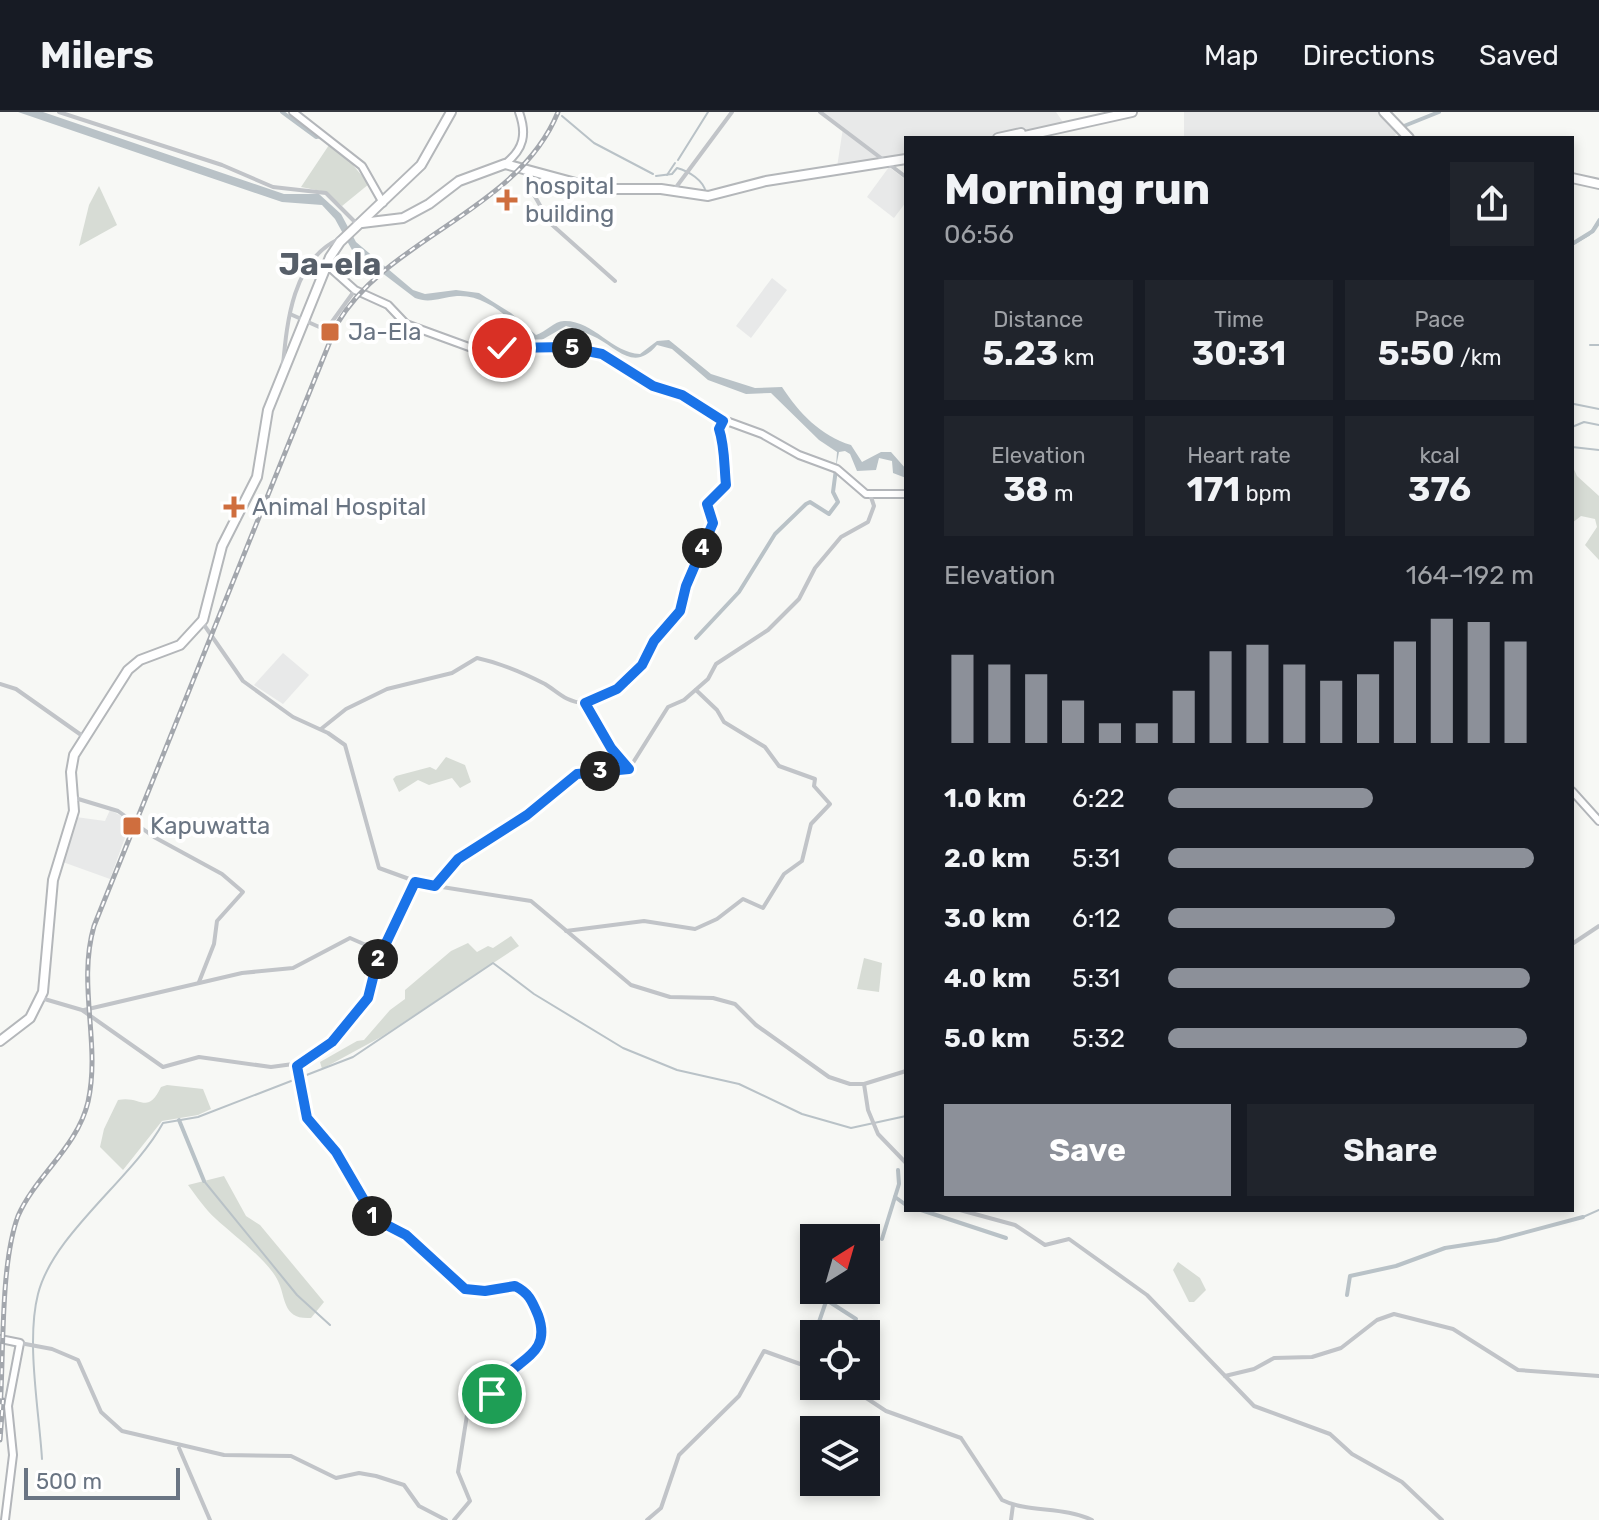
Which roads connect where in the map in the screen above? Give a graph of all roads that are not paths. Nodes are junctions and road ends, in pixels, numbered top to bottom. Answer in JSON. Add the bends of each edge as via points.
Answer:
{"nodes":[{"id":1,"x":59,"y":112,"type":"edge"},
{"id":2,"x":295,"y":112,"type":"edge"},
{"id":3,"x":450,"y":112,"type":"edge"},
{"id":4,"x":519,"y":112,"type":"edge"},
{"id":5,"x":732,"y":112,"type":"edge"},
{"id":6,"x":820,"y":112,"type":"edge"},
{"id":7,"x":1113,"y":112,"type":"edge"},
{"id":8,"x":1132,"y":112,"type":"edge"},
{"id":9,"x":1384,"y":112,"type":"edge"},
{"id":10,"x":1007,"y":136,"type":"edge"},
{"id":11,"x":1024,"y":136,"type":"edge"},
{"id":12,"x":1407,"y":136,"type":"edge"},
{"id":13,"x":904,"y":160,"type":"edge"},
{"id":14,"x":514,"y":163,"type":"junction"},
{"id":15,"x":889,"y":164,"type":"junction"},
{"id":16,"x":904,"y":175,"type":"edge"},
{"id":17,"x":1574,"y":178,"type":"edge"},
{"id":18,"x":1599,"y":184,"type":"edge"},
{"id":19,"x":673,"y":191,"type":"junction"},
{"id":20,"x":384,"y":201,"type":"junction"},
{"id":21,"x":366,"y":221,"type":"junction"},
{"id":22,"x":342,"y":238,"type":"junction"},
{"id":23,"x":327,"y":265,"type":"junction"},
{"id":24,"x":615,"y":281,"type":"dead end"},
{"id":25,"x":355,"y":290,"type":"junction"},
{"id":26,"x":289,"y":314,"type":"junction"},
{"id":27,"x":302,"y":320,"type":"junction"},
{"id":28,"x":283,"y":365,"type":"junction"},
{"id":29,"x":723,"y":421,"type":"junction"},
{"id":30,"x":870,"y":494,"type":"junction"},
{"id":31,"x":904,"y":494,"type":"edge"},
{"id":32,"x":201,"y":620,"type":"junction"},
{"id":33,"x":0,"y":684,"type":"edge"},
{"id":34,"x":696,"y":690,"type":"junction"},
{"id":35,"x":585,"y":703,"type":"junction"},
{"id":36,"x":321,"y":729,"type":"junction"},
{"id":37,"x":82,"y":736,"type":"junction"},
{"id":38,"x":629,"y":769,"type":"junction"},
{"id":39,"x":1574,"y":793,"type":"edge"},
{"id":40,"x":74,"y":798,"type":"junction"},
{"id":41,"x":1599,"y":821,"type":"edge"},
{"id":42,"x":415,"y":882,"type":"junction"},
{"id":43,"x":435,"y":886,"type":"junction"},
{"id":44,"x":1599,"y":926,"type":"edge"},
{"id":45,"x":564,"y":931,"type":"junction"},
{"id":46,"x":1574,"y":943,"type":"edge"},
{"id":47,"x":382,"y":952,"type":"junction"},
{"id":48,"x":199,"y":984,"type":"junction"},
{"id":49,"x":41,"y":998,"type":"junction"},
{"id":50,"x":82,"y":1010,"type":"junction"},
{"id":51,"x":0,"y":1039,"type":"edge"},
{"id":52,"x":297,"y":1066,"type":"junction"},
{"id":53,"x":904,"y":1072,"type":"edge"},
{"id":54,"x":864,"y":1084,"type":"junction"},
{"id":55,"x":904,"y":1161,"type":"edge"},
{"id":56,"x":967,"y":1212,"type":"edge"},
{"id":57,"x":1,"y":1339,"type":"edge"},
{"id":58,"x":20,"y":1343,"type":"junction"},
{"id":59,"x":0,"y":1363,"type":"edge"},
{"id":60,"x":800,"y":1364,"type":"edge"},
{"id":61,"x":1225,"y":1376,"type":"junction"},
{"id":62,"x":1599,"y":1376,"type":"edge"},
{"id":63,"x":869,"y":1400,"type":"edge"},
{"id":64,"x":179,"y":1448,"type":"junction"},
{"id":65,"x":1013,"y":1505,"type":"junction"},
{"id":66,"x":5,"y":1520,"type":"edge"},
{"id":67,"x":210,"y":1520,"type":"edge"},
{"id":68,"x":446,"y":1520,"type":"edge"},
{"id":69,"x":454,"y":1520,"type":"edge"},
{"id":70,"x":647,"y":1520,"type":"edge"},
{"id":71,"x":1011,"y":1520,"type":"edge"},
{"id":72,"x":1092,"y":1520,"type":"edge"},
{"id":73,"x":1442,"y":1520,"type":"edge"}],
"edges":[{"from":1,"to":21,"type":"street","via":[[273,187],[326,193]]},
{"from":2,"to":20,"type":"main road","via":[[362,166]]},
{"from":3,"to":20,"type":"highway","via":[[424,157]]},
{"from":4,"to":14,"type":"main road","via":[[524,135]]},
{"from":5,"to":19,"type":"street"},
{"from":6,"to":15,"type":"street"},
{"from":7,"to":10,"type":"highway"},
{"from":8,"to":11,"type":"highway"},
{"from":9,"to":12,"type":"highway"},
{"from":13,"to":15,"type":"highway"},
{"from":14,"to":19,"type":"highway","via":[[598,189]]},
{"from":14,"to":21,"type":"highway","via":[[459,181],[406,217]]},
{"from":14,"to":24,"type":"street","via":[[550,223]]},
{"from":15,"to":16,"type":"street"},
{"from":15,"to":19,"type":"highway","via":[[708,196]]},
{"from":17,"to":18,"type":"highway"},
{"from":20,"to":21,"type":"highway"},
{"from":21,"to":22,"type":"highway"},
{"from":22,"to":23,"type":"highway"},
{"from":22,"to":26,"type":"street","via":[[312,260]]},
{"from":22,"to":27,"type":"highway","via":[[328,255]]},
{"from":23,"to":25,"type":"main road"},
{"from":23,"to":27,"type":"highway"},
{"from":25,"to":27,"type":"street","via":[[326,330]]},
{"from":25,"to":29,"type":"main road","via":[[388,305],[404,323],[465,346],[567,347],[605,355]]},
{"from":26,"to":27,"type":"street"},
{"from":26,"to":28,"type":"street"},
{"from":27,"to":28,"type":"highway"},
{"from":27,"to":32,"type":"highway","via":[[265,418],[254,486],[217,558]]},
{"from":28,"to":32,"type":"highway","via":[[262,421],[253,482],[217,552]]},
{"from":29,"to":30,"type":"main road","via":[[836,469]]},
{"from":29,"to":35,"type":"street","via":[[719,429],[726,485],[707,504],[713,523],[680,611],[624,685]]},
{"from":30,"to":31,"type":"main road"},
{"from":30,"to":34,"type":"street","via":[[874,506],[868,522],[841,537],[799,599],[768,630],[716,664]]},
{"from":32,"to":36,"type":"street","via":[[238,677],[293,717]]},
{"from":32,"to":37,"type":"highway","via":[[180,645],[128,670]]},
{"from":33,"to":37,"type":"street","via":[[16,689]]},
{"from":34,"to":38,"type":"street","via":[[666,709]]},
{"from":34,"to":45,"type":"street","via":[[724,722],[765,747],[779,766],[814,778],[814,786],[830,804],[811,824],[799,863],[784,874],[763,908],[741,900],[699,928],[644,921]]},
{"from":35,"to":36,"type":"street","via":[[477,658],[452,673],[387,689],[346,709]]},
{"from":35,"to":38,"type":"street"},
{"from":36,"to":42,"type":"street","via":[[345,745],[378,866]]},
{"from":37,"to":40,"type":"highway","via":[[73,762]]},
{"from":38,"to":43,"type":"street","via":[[577,774],[527,815],[458,859]]},
{"from":39,"to":41,"type":"main road"},
{"from":40,"to":48,"type":"street","via":[[118,811],[243,892],[219,917]]},
{"from":40,"to":49,"type":"highway","via":[[52,887]]},
{"from":40,"to":51,"type":"highway","via":[[50,881],[39,996]]},
{"from":42,"to":43,"type":"street"},
{"from":42,"to":47,"type":"street"},
{"from":43,"to":45,"type":"street","via":[[531,901]]},
{"from":44,"to":46,"type":"street"},
{"from":45,"to":54,"type":"street","via":[[631,985],[670,997],[735,1004],[829,1077]]},
{"from":47,"to":48,"type":"street","via":[[350,938],[299,966]]},
{"from":47,"to":52,"type":"street","via":[[373,990],[363,1006],[324,1049]]},
{"from":48,"to":50,"type":"street"},
{"from":49,"to":50,"type":"street"},
{"from":49,"to":51,"type":"highway","via":[[27,1021]]},
{"from":50,"to":52,"type":"street","via":[[163,1067],[199,1057]]},
{"from":52,"to":69,"type":"street","via":[[307,1118],[336,1152],[375,1219],[406,1235],[465,1289],[515,1286],[525,1291],[542,1327],[537,1352],[510,1369],[489,1398],[467,1415],[458,1472],[470,1501]]},
{"from":53,"to":54,"type":"street"},
{"from":54,"to":55,"type":"street","via":[[882,1143]]},
{"from":56,"to":61,"type":"street","via":[[1015,1225],[1045,1245],[1069,1239],[1147,1295]]},
{"from":57,"to":58,"type":"main road"},
{"from":57,"to":59,"type":"street"},
{"from":58,"to":64,"type":"street","via":[[78,1360],[101,1412],[122,1431]]},
{"from":58,"to":66,"type":"main road","via":[[8,1406],[13,1455]]},
{"from":60,"to":70,"type":"street","via":[[764,1351],[739,1396],[679,1455],[661,1508]]},
{"from":61,"to":62,"type":"street","via":[[1274,1358],[1312,1357],[1341,1348],[1377,1320],[1394,1314],[1453,1329],[1518,1370]]},
{"from":61,"to":73,"type":"street","via":[[1258,1409],[1325,1432],[1352,1454],[1388,1472]]},
{"from":63,"to":65,"type":"street","via":[[961,1438],[996,1496]]},
{"from":64,"to":67,"type":"street"},
{"from":64,"to":68,"type":"street","via":[[224,1455],[286,1455],[336,1478],[359,1473],[378,1477],[404,1485],[420,1507]]},
{"from":65,"to":71,"type":"street"},
{"from":65,"to":72,"type":"street","via":[[1062,1510]]}]}
